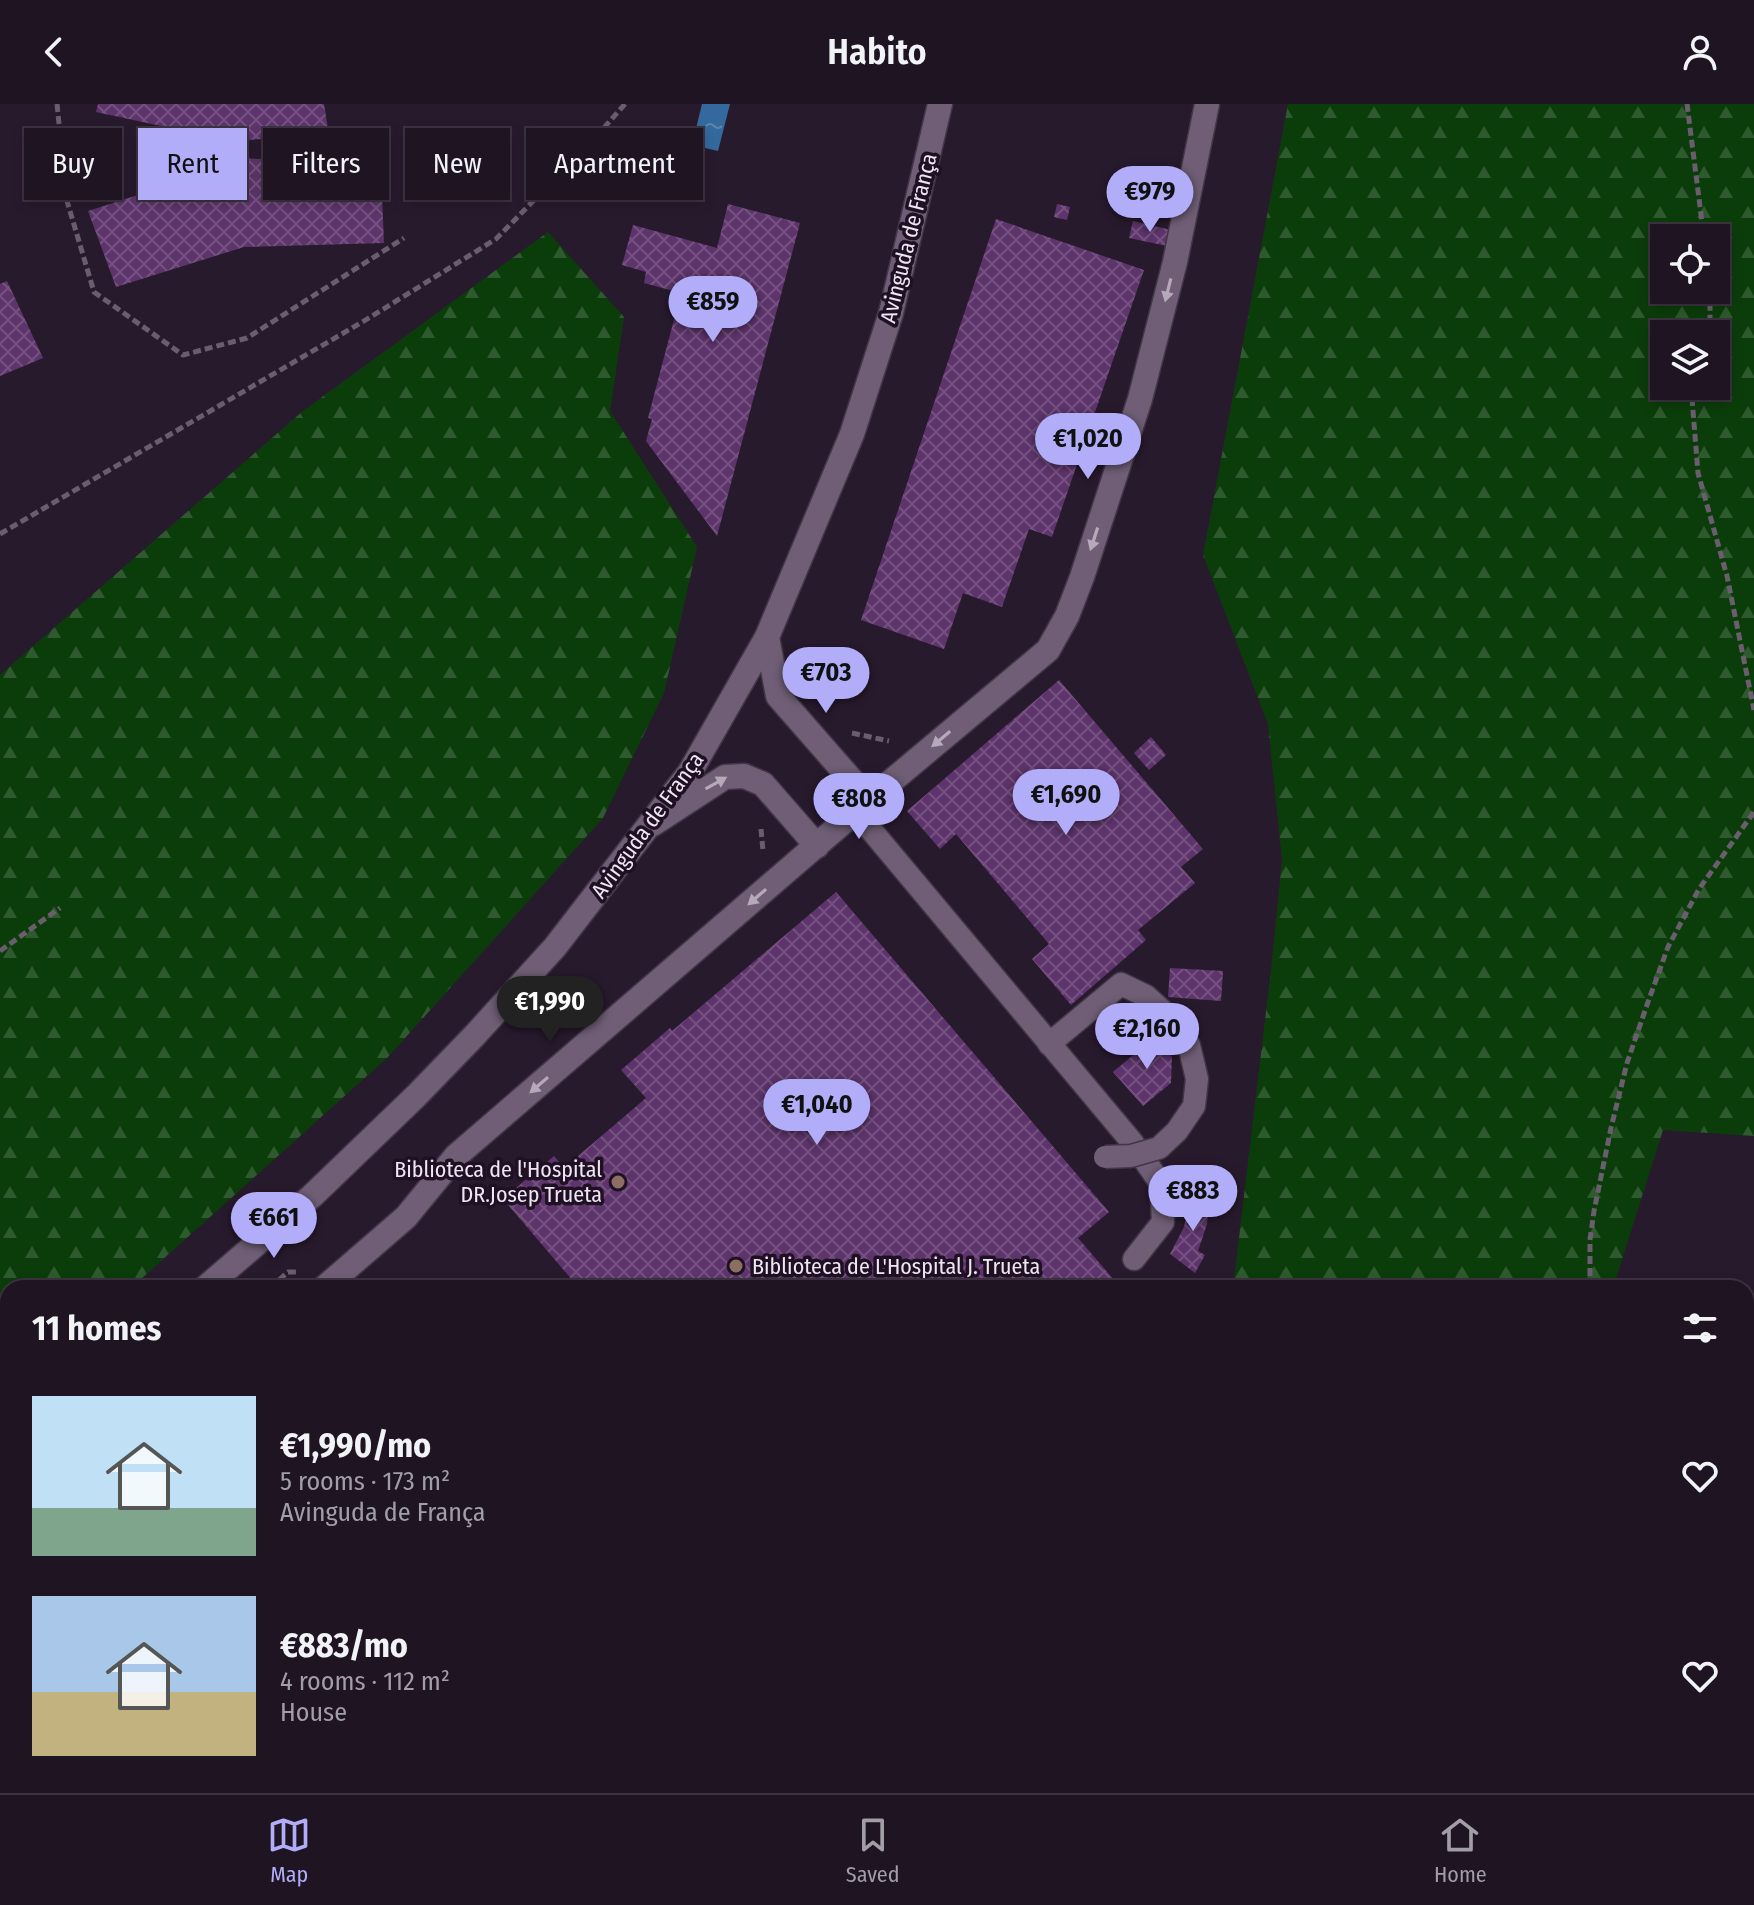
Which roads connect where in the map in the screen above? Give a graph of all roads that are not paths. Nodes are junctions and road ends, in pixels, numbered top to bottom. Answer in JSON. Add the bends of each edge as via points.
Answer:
{"nodes":[{"id":1,"x":940,"y":104,"type":"edge"},
{"id":2,"x":1207,"y":104,"type":"edge"},
{"id":3,"x":767,"y":637,"type":"junction"},
{"id":4,"x":862,"y":806,"type":"junction"},
{"id":5,"x":651,"y":825,"type":"junction"},
{"id":6,"x":817,"y":846,"type":"junction"},
{"id":7,"x":1049,"y":1044,"type":"junction"},
{"id":8,"x":1105,"y":1157,"type":"dead end"},
{"id":9,"x":1134,"y":1259,"type":"dead end"},
{"id":10,"x":214,"y":1280,"type":"edge"},
{"id":11,"x":318,"y":1280,"type":"edge"}],
"edges":[{"from":1,"to":3,"type":"street","name":"Avinguda de França","via":[[891,313],[852,434]]},
{"from":2,"to":4,"type":"street","one_way":true,"via":[[1140,399],[1067,616],[1048,650]]},
{"from":3,"to":4,"type":"street","via":[[778,696],[825,750]]},
{"from":3,"to":5,"type":"street","name":"Avinguda de França","via":[[690,772]]},
{"from":4,"to":6,"type":"street"},
{"from":4,"to":7,"type":"lane"},
{"from":5,"to":6,"type":"street","one_way":true,"via":[[725,777],[744,776],[763,784]]},
{"from":5,"to":10,"type":"street","name":"Avinguda de França","via":[[555,947],[475,1035],[312,1196]]},
{"from":6,"to":11,"type":"street","one_way":true,"via":[[456,1156],[406,1217]]},
{"from":7,"to":8,"type":"lane","bridge":true,"via":[[1121,984],[1146,996],[1189,1045],[1197,1079],[1194,1106],[1177,1131],[1159,1148]]},
{"from":7,"to":9,"type":"lane","via":[[1161,1184],[1163,1222]]}]}
